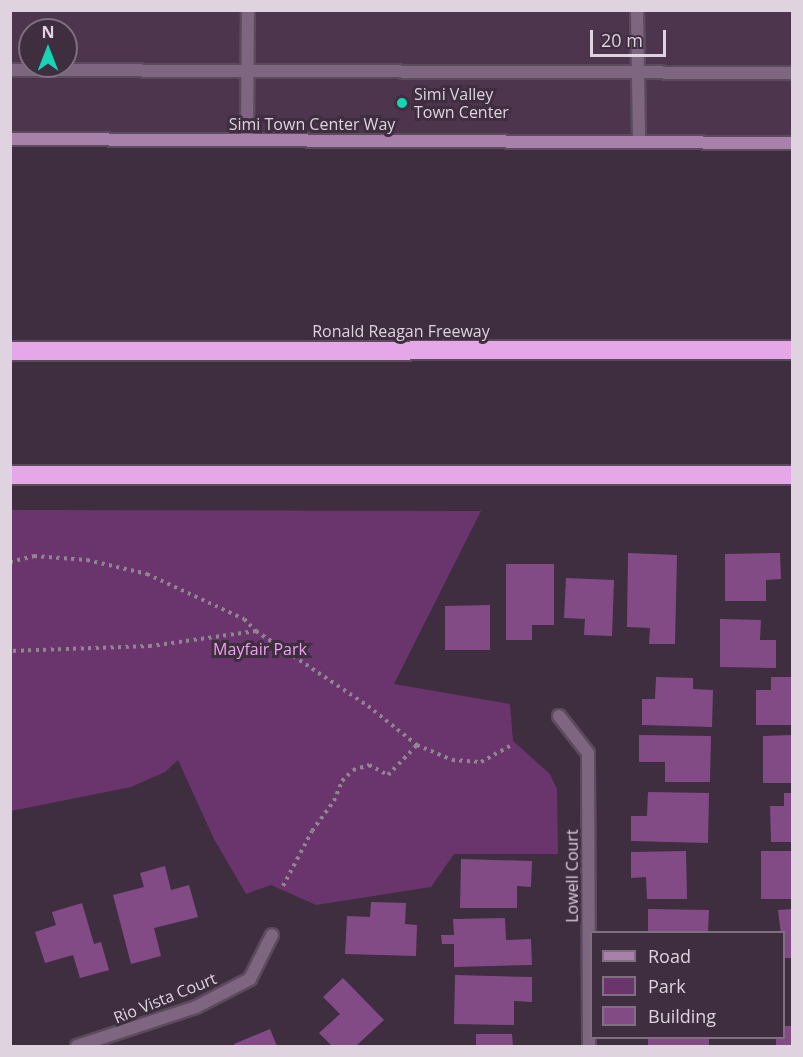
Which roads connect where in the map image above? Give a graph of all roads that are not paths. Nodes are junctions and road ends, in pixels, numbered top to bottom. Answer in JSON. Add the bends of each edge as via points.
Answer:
{"nodes":[{"id":1,"x":248,"y":10,"type":"edge"},
{"id":2,"x":637,"y":10,"type":"edge"},
{"id":3,"x":10,"y":70,"type":"edge"},
{"id":4,"x":248,"y":71,"type":"junction"},
{"id":5,"x":637,"y":72,"type":"junction"},
{"id":6,"x":792,"y":73,"type":"edge"},
{"id":7,"x":10,"y":139,"type":"edge"},
{"id":8,"x":247,"y":140,"type":"junction"},
{"id":9,"x":639,"y":141,"type":"junction"},
{"id":10,"x":792,"y":143,"type":"edge"},
{"id":11,"x":792,"y":350,"type":"edge"},
{"id":12,"x":10,"y":351,"type":"edge"},
{"id":13,"x":10,"y":475,"type":"edge"},
{"id":14,"x":792,"y":475,"type":"edge"},
{"id":15,"x":559,"y":716,"type":"dead end"},
{"id":16,"x":272,"y":935,"type":"dead end"},
{"id":17,"x":77,"y":1047,"type":"edge"},
{"id":18,"x":589,"y":1047,"type":"edge"}],
"edges":[{"from":1,"to":4,"type":"street"},
{"from":2,"to":5,"type":"street"},
{"from":3,"to":4,"type":"street"},
{"from":4,"to":5,"type":"street"},
{"from":4,"to":8,"type":"street"},
{"from":5,"to":6,"type":"street"},
{"from":5,"to":9,"type":"street"},
{"from":7,"to":8,"type":"street","name":"Simi Town Center Way"},
{"from":8,"to":9,"type":"street","name":"Simi Town Center Way"},
{"from":9,"to":10,"type":"street","name":"Simi Town Center Way"},
{"from":11,"to":12,"type":"highway","name":"Ronald Reagan Freeway"},
{"from":13,"to":14,"type":"highway"},
{"from":15,"to":18,"type":"street","name":"Lowell Court","via":[[588,753]]},
{"from":16,"to":17,"type":"street","name":"Rio Vista Court","via":[[250,979],[196,1007]]}]}
